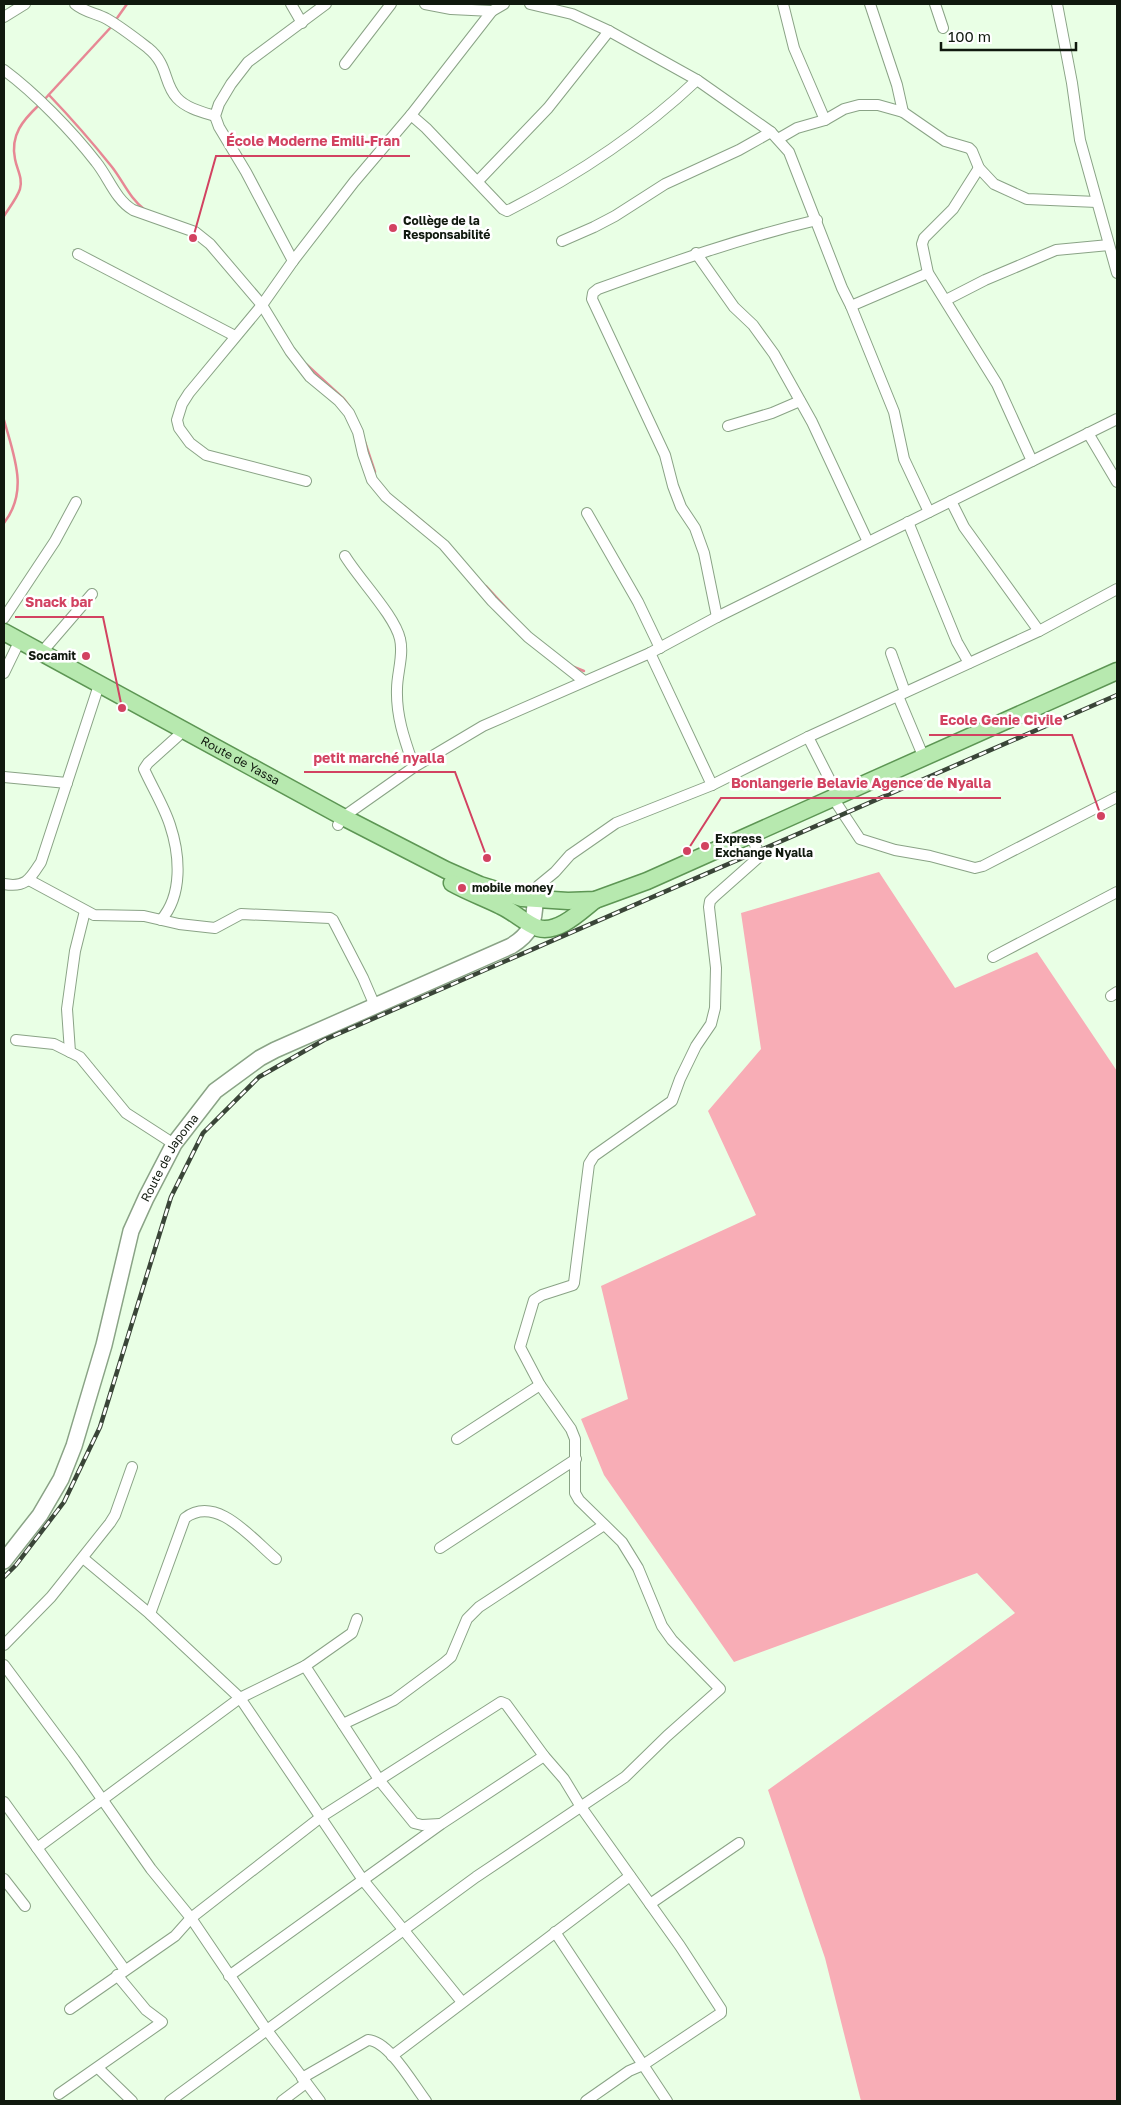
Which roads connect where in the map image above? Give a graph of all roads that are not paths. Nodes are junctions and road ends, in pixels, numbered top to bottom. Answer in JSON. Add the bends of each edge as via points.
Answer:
{"nodes":[{"id":1,"x":25,"y":4,"type":"edge"},
{"id":2,"x":75,"y":4,"type":"edge"},
{"id":3,"x":291,"y":4,"type":"edge"},
{"id":4,"x":326,"y":4,"type":"edge"},
{"id":5,"x":391,"y":4,"type":"edge"},
{"id":6,"x":425,"y":4,"type":"edge"},
{"id":7,"x":504,"y":4,"type":"edge"},
{"id":8,"x":530,"y":4,"type":"edge"},
{"id":9,"x":783,"y":4,"type":"edge"},
{"id":10,"x":870,"y":4,"type":"edge"},
{"id":11,"x":935,"y":4,"type":"edge"},
{"id":12,"x":1057,"y":4,"type":"edge"},
{"id":13,"x":492,"y":11,"type":"junction"},
{"id":14,"x":4,"y":17,"type":"edge"},
{"id":15,"x":302,"y":23,"type":"junction"},
{"id":16,"x":943,"y":28,"type":"dead end"},
{"id":17,"x":609,"y":30,"type":"junction"},
{"id":18,"x":345,"y":64,"type":"dead end"},
{"id":19,"x":4,"y":70,"type":"edge"},
{"id":20,"x":697,"y":80,"type":"junction"},
{"id":21,"x":903,"y":112,"type":"junction"},
{"id":22,"x":411,"y":115,"type":"junction"},
{"id":23,"x":215,"y":116,"type":"junction"},
{"id":24,"x":825,"y":120,"type":"junction"},
{"id":25,"x":774,"y":135,"type":"junction"},
{"id":26,"x":979,"y":168,"type":"junction"},
{"id":27,"x":478,"y":181,"type":"junction"},
{"id":28,"x":1097,"y":202,"type":"junction"},
{"id":29,"x":817,"y":220,"type":"junction"},
{"id":30,"x":562,"y":241,"type":"dead end"},
{"id":31,"x":1109,"y":245,"type":"junction"},
{"id":32,"x":696,"y":253,"type":"junction"},
{"id":33,"x":78,"y":254,"type":"dead end"},
{"id":34,"x":293,"y":261,"type":"junction"},
{"id":35,"x":1117,"y":273,"type":"edge"},
{"id":36,"x":928,"y":274,"type":"junction"},
{"id":37,"x":946,"y":300,"type":"junction"},
{"id":38,"x":262,"y":305,"type":"junction"},
{"id":39,"x":851,"y":306,"type":"junction"},
{"id":40,"x":235,"y":336,"type":"junction"},
{"id":41,"x":800,"y":401,"type":"junction"},
{"id":42,"x":1117,"y":419,"type":"edge"},
{"id":43,"x":728,"y":426,"type":"dead end"},
{"id":44,"x":1088,"y":433,"type":"junction"},
{"id":45,"x":1032,"y":461,"type":"junction"},
{"id":46,"x":306,"y":481,"type":"dead end"},
{"id":47,"x":1117,"y":482,"type":"edge"},
{"id":48,"x":951,"y":501,"type":"junction"},
{"id":49,"x":76,"y":502,"type":"dead end"},
{"id":50,"x":587,"y":512,"type":"dead end"},
{"id":51,"x":929,"y":512,"type":"junction"},
{"id":52,"x":908,"y":522,"type":"junction"},
{"id":53,"x":868,"y":542,"type":"junction"},
{"id":54,"x":345,"y":556,"type":"dead end"},
{"id":55,"x":1117,"y":589,"type":"edge"},
{"id":56,"x":92,"y":594,"type":"dead end"},
{"id":57,"x":717,"y":617,"type":"junction"},
{"id":58,"x":4,"y":618,"type":"edge"},
{"id":59,"x":1038,"y":631,"type":"junction"},
{"id":60,"x":4,"y":632,"type":"edge"},
{"id":61,"x":13,"y":645,"type":"edge"},
{"id":62,"x":660,"y":648,"type":"junction"},
{"id":63,"x":42,"y":652,"type":"junction"},
{"id":64,"x":650,"y":653,"type":"junction"},
{"id":65,"x":891,"y":653,"type":"dead end"},
{"id":66,"x":969,"y":663,"type":"junction"},
{"id":67,"x":1117,"y":671,"type":"edge"},
{"id":68,"x":4,"y":673,"type":"edge"},
{"id":69,"x":584,"y":681,"type":"junction"},
{"id":70,"x":99,"y":687,"type":"junction"},
{"id":71,"x":901,"y":694,"type":"junction"},
{"id":72,"x":178,"y":736,"type":"junction"},
{"id":73,"x":808,"y":737,"type":"junction"},
{"id":74,"x":924,"y":758,"type":"junction"},
{"id":75,"x":414,"y":767,"type":"junction"},
{"id":76,"x":4,"y":777,"type":"edge"},
{"id":77,"x":67,"y":782,"type":"junction"},
{"id":78,"x":712,"y":785,"type":"junction"},
{"id":79,"x":836,"y":797,"type":"junction"},
{"id":80,"x":1117,"y":797,"type":"edge"},
{"id":81,"x":340,"y":821,"type":"junction"},
{"id":82,"x":751,"y":835,"type":"junction"},
{"id":83,"x":30,"y":880,"type":"junction"},
{"id":84,"x":4,"y":884,"type":"edge"},
{"id":85,"x":476,"y":890,"type":"junction"},
{"id":86,"x":1117,"y":892,"type":"edge"},
{"id":87,"x":535,"y":899,"type":"junction"},
{"id":88,"x":595,"y":900,"type":"junction"},
{"id":89,"x":85,"y":911,"type":"junction"},
{"id":90,"x":161,"y":920,"type":"junction"},
{"id":91,"x":532,"y":925,"type":"junction"},
{"id":92,"x":993,"y":956,"type":"dead end"},
{"id":93,"x":375,"y":1006,"type":"junction"},
{"id":94,"x":16,"y":1040,"type":"dead end"},
{"id":95,"x":70,"y":1052,"type":"junction"},
{"id":96,"x":174,"y":1144,"type":"junction"},
{"id":97,"x":540,"y":1385,"type":"junction"},
{"id":98,"x":457,"y":1439,"type":"dead end"},
{"id":99,"x":576,"y":1459,"type":"junction"},
{"id":100,"x":132,"y":1467,"type":"dead end"},
{"id":101,"x":604,"y":1525,"type":"junction"},
{"id":102,"x":440,"y":1548,"type":"dead end"},
{"id":103,"x":83,"y":1558,"type":"junction"},
{"id":104,"x":276,"y":1559,"type":"dead end"},
{"id":105,"x":4,"y":1561,"type":"edge"},
{"id":106,"x":150,"y":1614,"type":"junction"},
{"id":107,"x":357,"y":1619,"type":"dead end"},
{"id":108,"x":4,"y":1645,"type":"edge"},
{"id":109,"x":4,"y":1665,"type":"edge"},
{"id":110,"x":305,"y":1666,"type":"junction"},
{"id":111,"x":240,"y":1698,"type":"junction"},
{"id":112,"x":343,"y":1724,"type":"junction"},
{"id":113,"x":544,"y":1756,"type":"junction"},
{"id":114,"x":380,"y":1781,"type":"junction"},
{"id":115,"x":102,"y":1800,"type":"junction"},
{"id":116,"x":4,"y":1802,"type":"edge"},
{"id":117,"x":581,"y":1807,"type":"junction"},
{"id":118,"x":321,"y":1817,"type":"junction"},
{"id":119,"x":441,"y":1824,"type":"junction"},
{"id":120,"x":739,"y":1843,"type":"dead end"},
{"id":121,"x":37,"y":1848,"type":"junction"},
{"id":122,"x":630,"y":1876,"type":"junction"},
{"id":123,"x":4,"y":1879,"type":"edge"},
{"id":124,"x":363,"y":1880,"type":"junction"},
{"id":125,"x":650,"y":1904,"type":"junction"},
{"id":126,"x":25,"y":1906,"type":"dead end"},
{"id":127,"x":190,"y":1918,"type":"junction"},
{"id":128,"x":403,"y":1931,"type":"junction"},
{"id":129,"x":554,"y":1932,"type":"junction"},
{"id":130,"x":121,"y":1973,"type":"junction"},
{"id":131,"x":229,"y":1976,"type":"junction"},
{"id":132,"x":462,"y":2002,"type":"junction"},
{"id":133,"x":70,"y":2009,"type":"dead end"},
{"id":134,"x":266,"y":2029,"type":"junction"},
{"id":135,"x":392,"y":2056,"type":"junction"},
{"id":136,"x":643,"y":2065,"type":"junction"},
{"id":137,"x":98,"y":2068,"type":"junction"},
{"id":138,"x":304,"y":2081,"type":"junction"},
{"id":139,"x":59,"y":2094,"type":"dead end"},
{"id":140,"x":132,"y":2101,"type":"edge"},
{"id":141,"x":170,"y":2101,"type":"edge"},
{"id":142,"x":282,"y":2101,"type":"edge"},
{"id":143,"x":320,"y":2101,"type":"edge"},
{"id":144,"x":426,"y":2101,"type":"edge"},
{"id":145,"x":586,"y":2101,"type":"edge"},
{"id":146,"x":667,"y":2101,"type":"edge"}],
"edges":[{"from":1,"to":14,"type":"street"},
{"from":2,"to":23,"type":"street","via":[[105,18],[149,49],[163,63],[178,99],[187,106]]},
{"from":3,"to":15,"type":"street"},
{"from":4,"to":15,"type":"street"},
{"from":5,"to":18,"type":"street"},
{"from":6,"to":13,"type":"street"},
{"from":7,"to":13,"type":"street"},
{"from":8,"to":17,"type":"street","via":[[572,14]]},
{"from":9,"to":24,"type":"street","via":[[794,48]]},
{"from":10,"to":21,"type":"street"},
{"from":11,"to":16,"type":"street"},
{"from":12,"to":28,"type":"street","via":[[1080,140]]},
{"from":13,"to":22,"type":"street"},
{"from":15,"to":23,"type":"street","via":[[248,62],[231,84]]},
{"from":17,"to":20,"type":"street"},
{"from":17,"to":27,"type":"street","via":[[548,108]]},
{"from":19,"to":38,"type":"street","via":[[35,96],[77,140],[125,205],[195,232],[210,244]]},
{"from":20,"to":25,"type":"street"},
{"from":20,"to":27,"type":"street","via":[[633,134],[543,193],[507,211]]},
{"from":21,"to":24,"type":"street","via":[[878,105],[859,105]]},
{"from":21,"to":26,"type":"street","via":[[945,141],[969,148]]},
{"from":22,"to":27,"type":"street"},
{"from":22,"to":34,"type":"street"},
{"from":23,"to":34,"type":"street"},
{"from":24,"to":25,"type":"street"},
{"from":25,"to":29,"type":"street","via":[[789,152]]},
{"from":25,"to":30,"type":"street","via":[[665,184],[608,220]]},
{"from":26,"to":28,"type":"street","via":[[994,184],[1027,200]]},
{"from":26,"to":36,"type":"street","via":[[953,208],[924,238],[922,244]]},
{"from":28,"to":31,"type":"street"},
{"from":29,"to":32,"type":"street"},
{"from":29,"to":39,"type":"street"},
{"from":31,"to":35,"type":"street"},
{"from":31,"to":37,"type":"street","via":[[1056,250]]},
{"from":32,"to":41,"type":"street","via":[[774,354]]},
{"from":32,"to":57,"type":"street","via":[[598,289],[592,299],[665,455],[681,507],[698,537],[710,574]]},
{"from":33,"to":40,"type":"street"},
{"from":34,"to":38,"type":"street"},
{"from":36,"to":37,"type":"street"},
{"from":36,"to":39,"type":"street"},
{"from":37,"to":45,"type":"street","via":[[1000,389]]},
{"from":38,"to":40,"type":"street"},
{"from":38,"to":69,"type":"street","via":[[310,377],[349,413],[372,480],[386,497],[444,544],[492,601],[528,637]]},
{"from":39,"to":51,"type":"street","via":[[894,412],[904,459]]},
{"from":40,"to":46,"type":"street","via":[[188,393],[177,420],[179,428],[190,443],[206,455]]},
{"from":41,"to":43,"type":"street"},
{"from":41,"to":53,"type":"street"},
{"from":42,"to":44,"type":"street"},
{"from":44,"to":45,"type":"street"},
{"from":44,"to":47,"type":"street"},
{"from":45,"to":48,"type":"street"},
{"from":48,"to":51,"type":"street"},
{"from":48,"to":59,"type":"street","via":[[964,527]]},
{"from":49,"to":58,"type":"street"},
{"from":50,"to":62,"type":"street"},
{"from":51,"to":52,"type":"street"},
{"from":52,"to":53,"type":"street"},
{"from":52,"to":66,"type":"street","via":[[957,642]]},
{"from":53,"to":57,"type":"street"},
{"from":54,"to":75,"type":"street","via":[[400,640],[399,722]]},
{"from":55,"to":59,"type":"street"},
{"from":56,"to":63,"type":"street"},
{"from":57,"to":62,"type":"street"},
{"from":59,"to":66,"type":"street"},
{"from":60,"to":61,"type":"main road","name":"Route de Yassa"},
{"from":61,"to":63,"type":"main road","name":"Route de Yassa"},
{"from":61,"to":68,"type":"street"},
{"from":61,"to":70,"type":"main road","name":"Route de Yassa"},
{"from":62,"to":64,"type":"street"},
{"from":63,"to":70,"type":"main road","name":"Route de Yassa"},
{"from":64,"to":69,"type":"street"},
{"from":64,"to":78,"type":"street"},
{"from":65,"to":71,"type":"street"},
{"from":66,"to":71,"type":"street"},
{"from":67,"to":74,"type":"main road"},
{"from":69,"to":75,"type":"street","via":[[483,726]]},
{"from":70,"to":72,"type":"main road","name":"Route de Yassa"},
{"from":70,"to":77,"type":"street"},
{"from":70,"to":81,"type":"main road","name":"Route de Yassa"},
{"from":71,"to":73,"type":"street"},
{"from":71,"to":74,"type":"street"},
{"from":72,"to":81,"type":"main road","name":"Route de Yassa"},
{"from":72,"to":90,"type":"street","via":[[144,769],[170,824],[177,859],[177,889]]},
{"from":73,"to":78,"type":"street"},
{"from":73,"to":79,"type":"street"},
{"from":74,"to":79,"type":"main road"},
{"from":75,"to":81,"type":"street"},
{"from":76,"to":77,"type":"street"},
{"from":77,"to":83,"type":"street","via":[[41,862]]},
{"from":78,"to":87,"type":"street","via":[[638,813],[592,838],[538,886]]},
{"from":79,"to":80,"type":"street","via":[[860,839],[975,868]]},
{"from":79,"to":82,"type":"main road"},
{"from":81,"to":85,"type":"main road","name":"Route de Yassa"},
{"from":82,"to":88,"type":"main road"},
{"from":82,"to":97,"type":"street","via":[[759,857],[710,901],[716,968],[715,1008],[711,1024],[688,1063],[672,1101],[594,1156],[589,1164],[574,1283],[534,1300],[520,1347]]},
{"from":83,"to":84,"type":"street","via":[[18,885]]},
{"from":83,"to":89,"type":"street"},
{"from":85,"to":87,"type":"main road"},
{"from":85,"to":91,"type":"main road"},
{"from":86,"to":92,"type":"street"},
{"from":87,"to":88,"type":"main road"},
{"from":87,"to":91,"type":"street"},
{"from":88,"to":91,"type":"main road","via":[[554,927],[546,929]]},
{"from":89,"to":90,"type":"street","via":[[94,915]]},
{"from":89,"to":95,"type":"street","via":[[66,1009]]},
{"from":90,"to":93,"type":"street","via":[[216,928],[241,914],[330,918]]},
{"from":91,"to":93,"type":"street","name":"Route de Japoma","via":[[511,946]]},
{"from":93,"to":96,"type":"street","name":"Route de Japoma","via":[[275,1050],[252,1064],[215,1091]]},
{"from":94,"to":95,"type":"street","via":[[54,1044]]},
{"from":95,"to":96,"type":"street","via":[[86,1063],[126,1113]]},
{"from":96,"to":105,"type":"street","name":"Route de Japoma","via":[[131,1231],[104,1345],[61,1479],[40,1515]]},
{"from":97,"to":98,"type":"street"},
{"from":97,"to":99,"type":"street","via":[[571,1429]]},
{"from":99,"to":101,"type":"street","via":[[576,1493]]},
{"from":99,"to":102,"type":"street"},
{"from":100,"to":103,"type":"street","via":[[115,1515]]},
{"from":101,"to":112,"type":"street","via":[[479,1607],[467,1619],[451,1657],[444,1663],[394,1700]]},
{"from":101,"to":117,"type":"street","via":[[627,1549],[654,1602],[658,1618],[672,1640],[720,1689],[625,1777]]},
{"from":103,"to":106,"type":"street"},
{"from":103,"to":108,"type":"street","via":[[43,1606]]},
{"from":104,"to":106,"type":"street","via":[[227,1517],[208,1511],[193,1513],[185,1518]]},
{"from":106,"to":111,"type":"street"},
{"from":107,"to":110,"type":"street","via":[[352,1633]]},
{"from":109,"to":115,"type":"street"},
{"from":110,"to":111,"type":"street"},
{"from":110,"to":112,"type":"street"},
{"from":111,"to":115,"type":"street"},
{"from":111,"to":118,"type":"street"},
{"from":112,"to":114,"type":"street"},
{"from":113,"to":114,"type":"street","via":[[506,1704],[501,1702]]},
{"from":113,"to":117,"type":"street","via":[[564,1779]]},
{"from":113,"to":119,"type":"street"},
{"from":114,"to":118,"type":"street"},
{"from":114,"to":119,"type":"street","via":[[414,1823]]},
{"from":115,"to":121,"type":"street"},
{"from":115,"to":127,"type":"street"},
{"from":116,"to":121,"type":"street"},
{"from":117,"to":122,"type":"street"},
{"from":117,"to":128,"type":"street","via":[[476,1877]]},
{"from":118,"to":124,"type":"street"},
{"from":118,"to":127,"type":"street"},
{"from":119,"to":124,"type":"street"},
{"from":120,"to":125,"type":"street"},
{"from":121,"to":130,"type":"street"},
{"from":122,"to":125,"type":"street"},
{"from":122,"to":129,"type":"street"},
{"from":123,"to":126,"type":"street"},
{"from":124,"to":128,"type":"street"},
{"from":124,"to":131,"type":"street"},
{"from":125,"to":136,"type":"street","via":[[721,2013]]},
{"from":127,"to":130,"type":"street","via":[[175,1936]]},
{"from":127,"to":131,"type":"street"},
{"from":128,"to":132,"type":"street"},
{"from":128,"to":134,"type":"street"},
{"from":129,"to":132,"type":"street"},
{"from":129,"to":136,"type":"street"},
{"from":130,"to":133,"type":"street"},
{"from":130,"to":137,"type":"street","via":[[146,2010],[162,2022]]},
{"from":131,"to":134,"type":"street"},
{"from":132,"to":135,"type":"street"},
{"from":134,"to":138,"type":"street"},
{"from":134,"to":141,"type":"street"},
{"from":135,"to":138,"type":"street","via":[[379,2042],[368,2040]]},
{"from":135,"to":144,"type":"street"},
{"from":136,"to":145,"type":"street"},
{"from":136,"to":146,"type":"street"},
{"from":137,"to":139,"type":"street"},
{"from":137,"to":140,"type":"street"},
{"from":138,"to":142,"type":"street"},
{"from":138,"to":143,"type":"street"}]}
